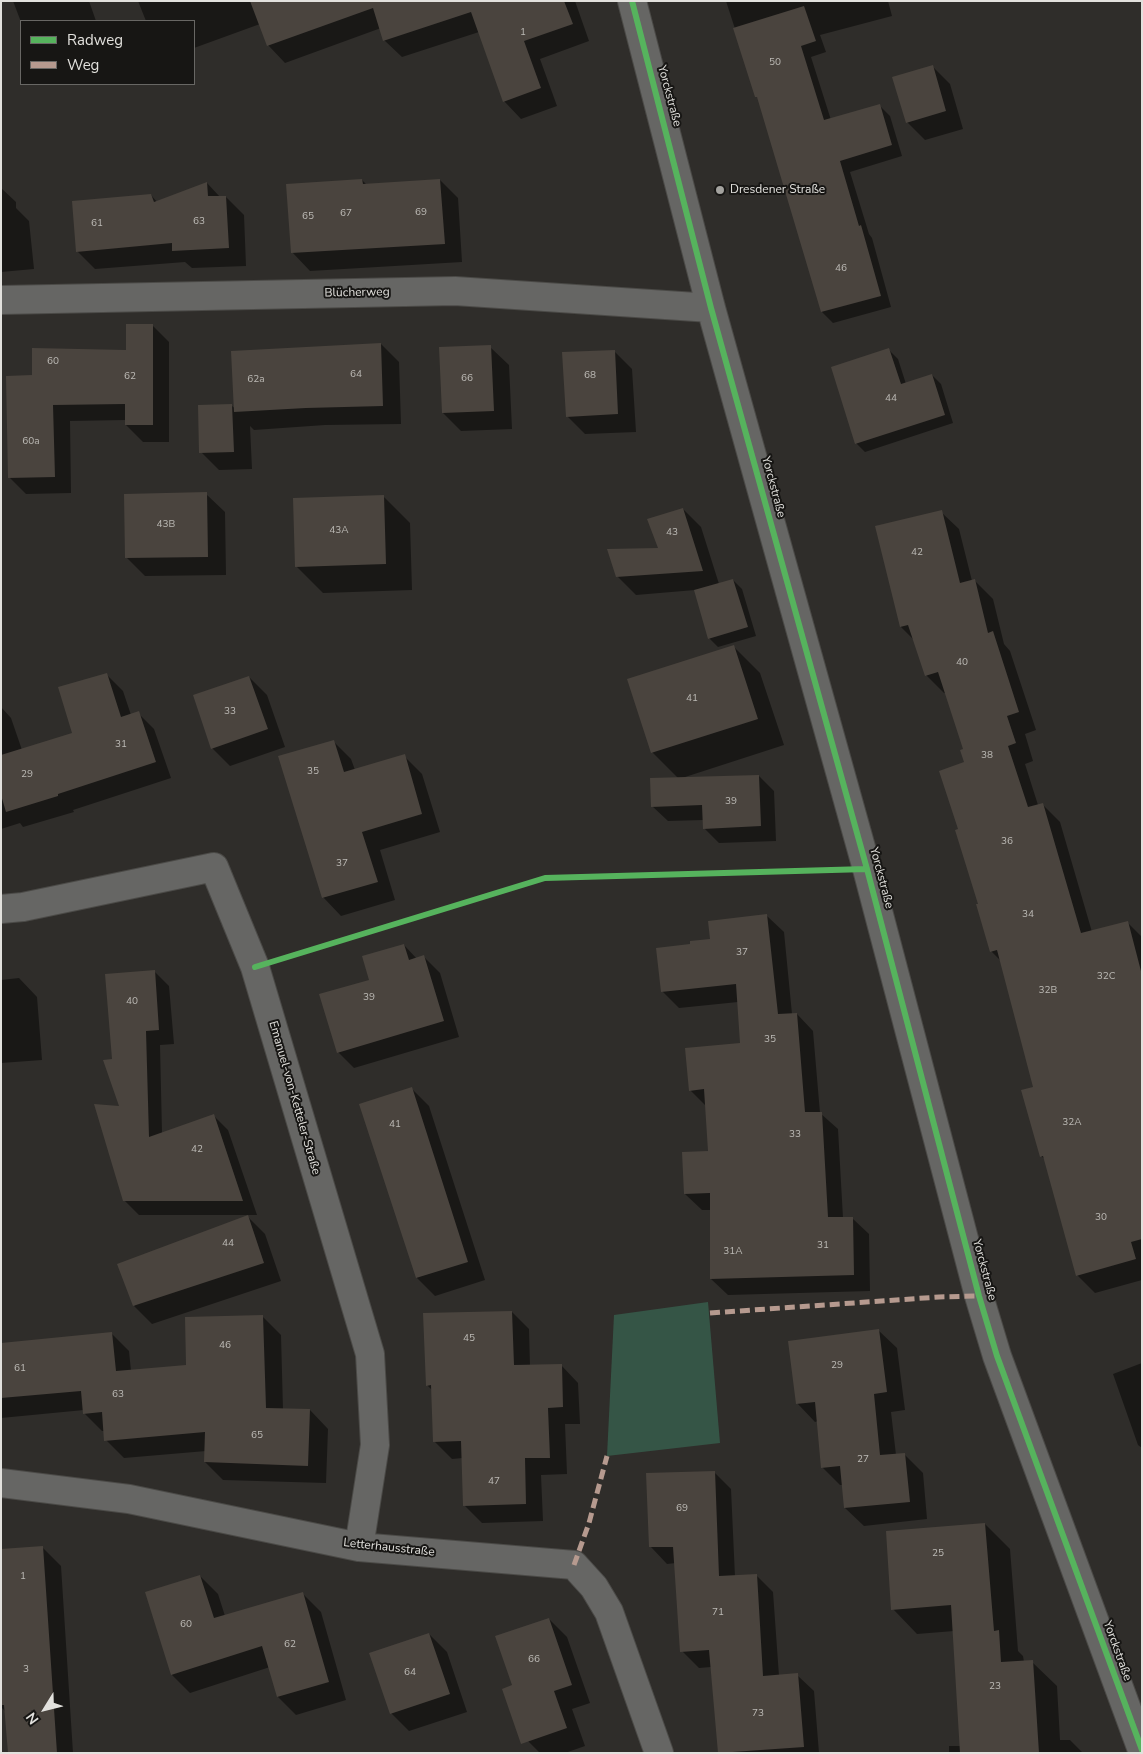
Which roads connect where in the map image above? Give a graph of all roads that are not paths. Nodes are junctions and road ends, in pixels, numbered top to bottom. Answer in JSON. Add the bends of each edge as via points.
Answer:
{"nodes":[{"id":1,"x":632,"y":1,"type":"edge"},
{"id":2,"x":1,"y":300,"type":"edge"},
{"id":3,"x":711,"y":308,"type":"junction"},
{"id":4,"x":1,"y":909,"type":"edge"},
{"id":5,"x":1,"y":1483,"type":"edge"},
{"id":6,"x":359,"y":1547,"type":"junction"},
{"id":7,"x":1142,"y":1750,"type":"edge"},
{"id":8,"x":659,"y":1753,"type":"edge"}],
"edges":[{"from":1,"to":3,"type":"street","name":"Yorckstraße"},
{"from":2,"to":3,"type":"street","name":"Blücherweg","via":[[455,291]]},
{"from":3,"to":7,"type":"street","name":"Yorckstraße","via":[[867,869],[979,1296],[997,1356]]},
{"from":4,"to":6,"type":"street","name":"Emanuel-von-Ketteler-Straße","via":[[214,867],[255,967],[370,1354],[375,1445]]},
{"from":5,"to":6,"type":"street","name":"Letterhausstraße","via":[[129,1499]]},
{"from":6,"to":8,"type":"street","name":"Letterhausstraße","via":[[574,1565],[594,1587],[609,1612]]}]}
